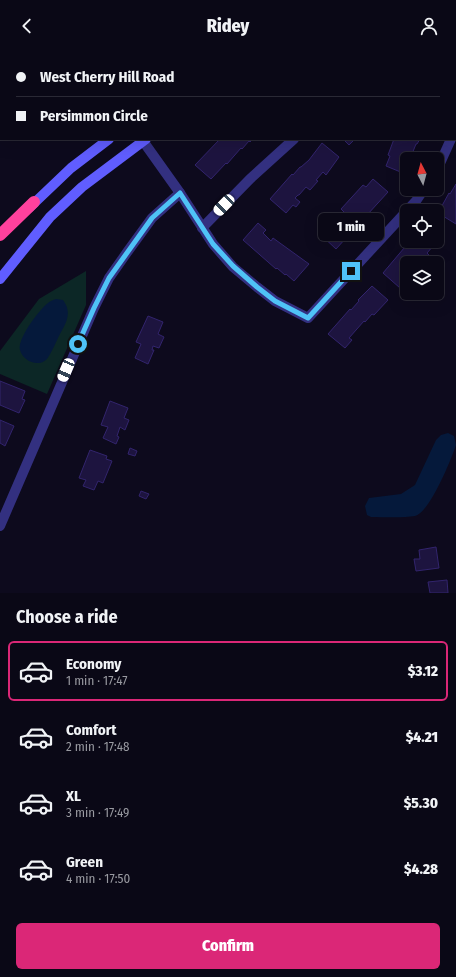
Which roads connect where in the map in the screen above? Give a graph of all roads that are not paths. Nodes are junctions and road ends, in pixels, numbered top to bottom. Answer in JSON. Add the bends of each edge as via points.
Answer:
{"nodes":[{"id":1,"x":108,"y":140,"type":"edge"},
{"id":2,"x":143,"y":140,"type":"edge"},
{"id":3,"x":293,"y":140,"type":"edge"},
{"id":4,"x":451,"y":140,"type":"edge"},
{"id":5,"x":444,"y":155,"type":"edge"},
{"id":6,"x":180,"y":193,"type":"junction"},
{"id":7,"x":419,"y":196,"type":"edge"},
{"id":8,"x":34,"y":202,"type":"junction"},
{"id":9,"x":202,"y":228,"type":"junction"},
{"id":10,"x":0,"y":235,"type":"edge"},
{"id":11,"x":0,"y":243,"type":"edge"},
{"id":12,"x":0,"y":280,"type":"edge"},
{"id":13,"x":0,"y":526,"type":"edge"}],
"edges":[{"from":1,"to":8,"type":"main road","via":[[71,168]]},
{"from":2,"to":6,"type":"street"},
{"from":2,"to":12,"type":"main road","via":[[82,186],[50,217]]},
{"from":3,"to":9,"type":"street"},
{"from":4,"to":5,"type":"street"},
{"from":6,"to":9,"type":"street"},
{"from":6,"to":13,"type":"street","via":[[152,218],[109,278],[90,314]]},
{"from":7,"to":9,"type":"street","via":[[308,318],[275,301],[257,287],[228,261]]},
{"from":8,"to":10,"type":"highway"},
{"from":8,"to":11,"type":"main road"}]}
